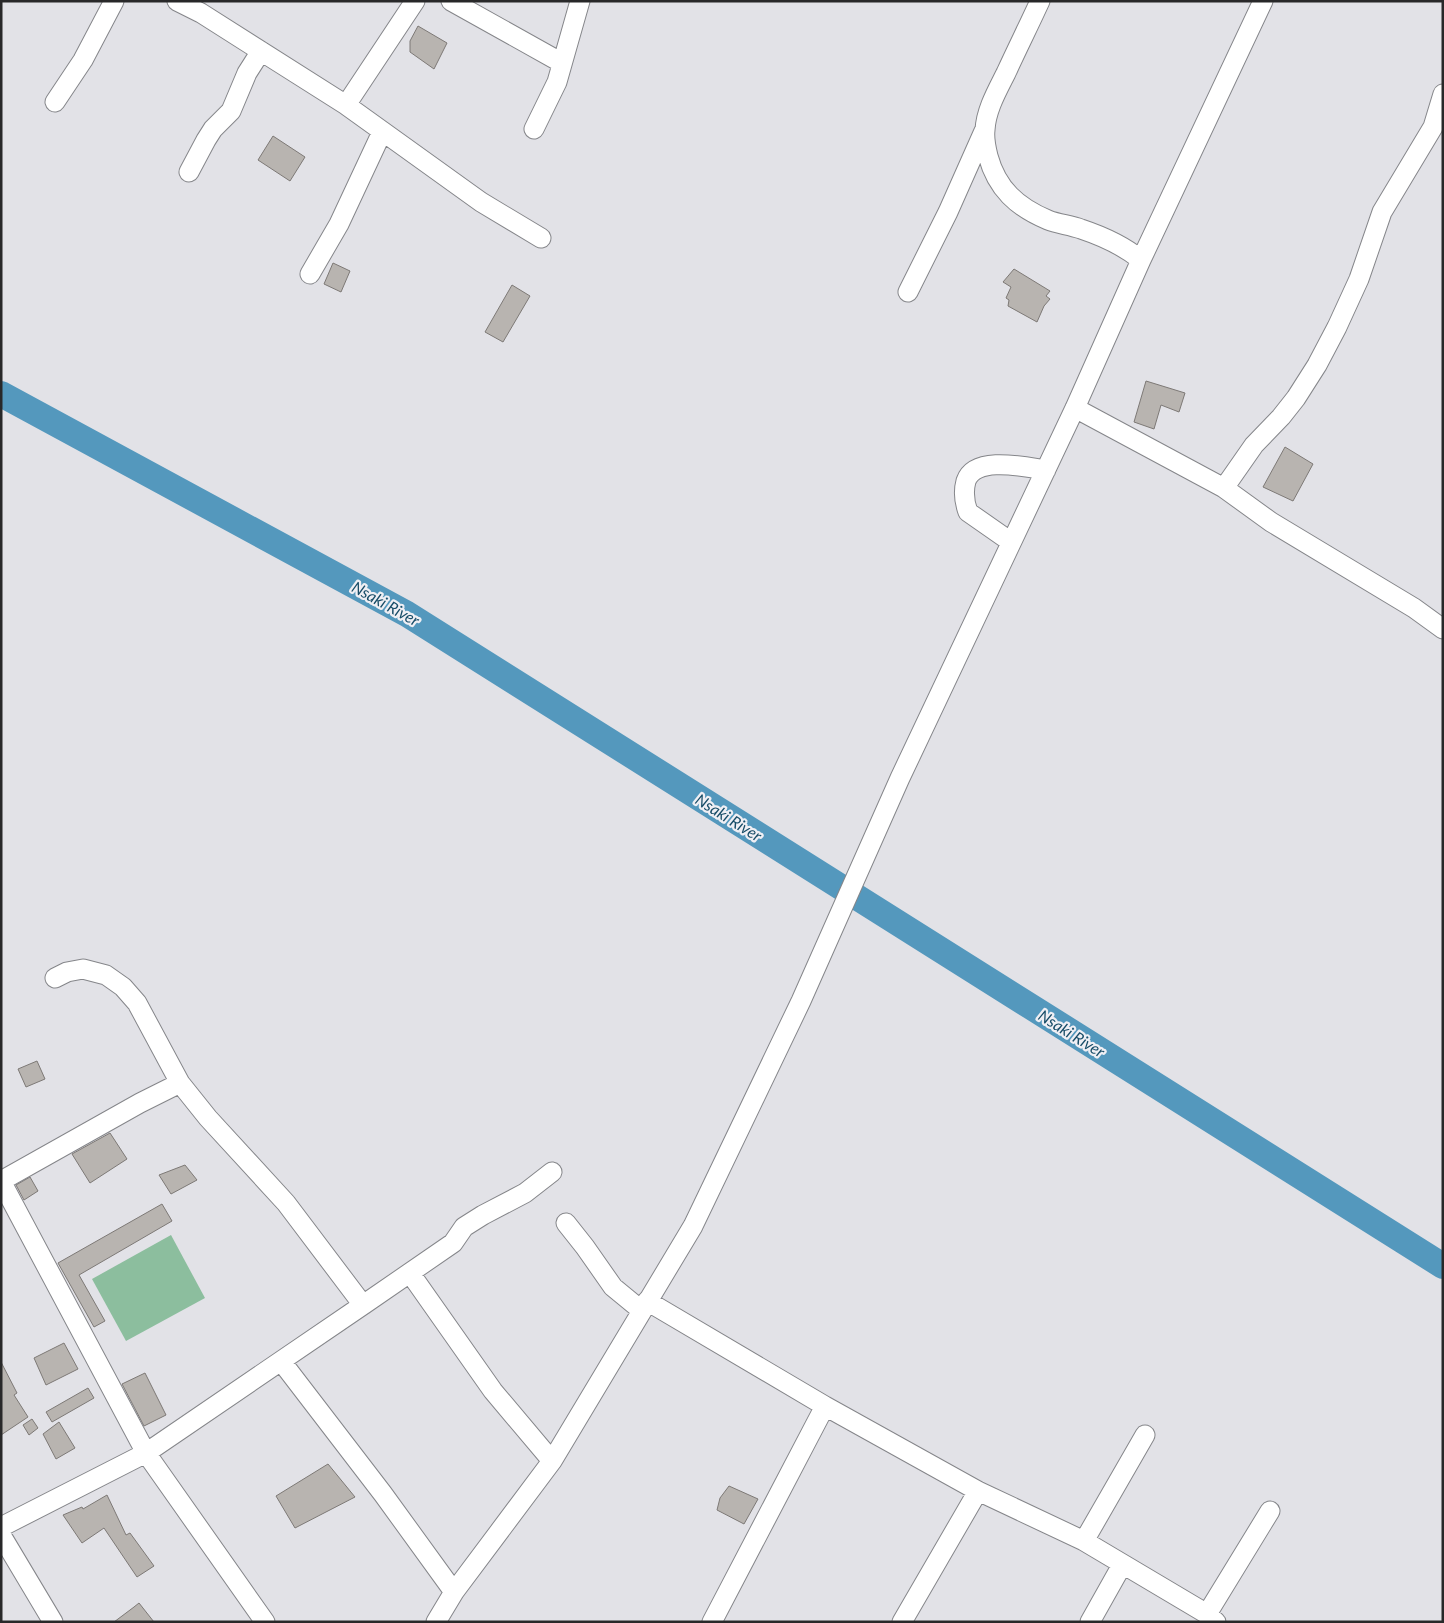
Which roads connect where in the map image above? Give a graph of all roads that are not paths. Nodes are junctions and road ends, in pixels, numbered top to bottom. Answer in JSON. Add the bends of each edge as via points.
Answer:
{"nodes":[{"id":1,"x":114,"y":1,"type":"edge"},
{"id":2,"x":177,"y":1,"type":"edge"},
{"id":3,"x":415,"y":1,"type":"edge"},
{"id":4,"x":451,"y":1,"type":"edge"},
{"id":5,"x":580,"y":1,"type":"edge"},
{"id":6,"x":1040,"y":1,"type":"edge"},
{"id":7,"x":1263,"y":1,"type":"edge"},
{"id":8,"x":261,"y":51,"type":"junction"},
{"id":9,"x":562,"y":64,"type":"junction"},
{"id":10,"x":1443,"y":94,"type":"edge"},
{"id":11,"x":55,"y":102,"type":"dead end"},
{"id":12,"x":346,"y":105,"type":"junction"},
{"id":13,"x":534,"y":129,"type":"dead end"},
{"id":14,"x":984,"y":130,"type":"junction"},
{"id":15,"x":382,"y":132,"type":"junction"},
{"id":16,"x":189,"y":172,"type":"dead end"},
{"id":17,"x":541,"y":238,"type":"dead end"},
{"id":18,"x":1142,"y":260,"type":"junction"},
{"id":19,"x":310,"y":274,"type":"dead end"},
{"id":20,"x":908,"y":292,"type":"dead end"},
{"id":21,"x":1075,"y":408,"type":"junction"},
{"id":22,"x":1046,"y":470,"type":"junction"},
{"id":23,"x":1224,"y":488,"type":"junction"},
{"id":24,"x":1011,"y":542,"type":"junction"},
{"id":25,"x":1443,"y":629,"type":"edge"},
{"id":26,"x":55,"y":978,"type":"dead end"},
{"id":27,"x":180,"y":1083,"type":"junction"},
{"id":28,"x":552,"y":1172,"type":"dead end"},
{"id":29,"x":1,"y":1181,"type":"edge"},
{"id":30,"x":566,"y":1223,"type":"dead end"},
{"id":31,"x":410,"y":1273,"type":"junction"},
{"id":32,"x":363,"y":1305,"type":"junction"},
{"id":33,"x":644,"y":1306,"type":"junction"},
{"id":34,"x":281,"y":1361,"type":"junction"},
{"id":35,"x":825,"y":1406,"type":"junction"},
{"id":36,"x":1145,"y":1434,"type":"dead end"},
{"id":37,"x":146,"y":1453,"type":"junction"},
{"id":38,"x":552,"y":1461,"type":"junction"},
{"id":39,"x":978,"y":1491,"type":"junction"},
{"id":40,"x":1270,"y":1511,"type":"dead end"},
{"id":41,"x":1,"y":1527,"type":"edge"},
{"id":42,"x":1,"y":1535,"type":"edge"},
{"id":43,"x":1084,"y":1541,"type":"junction"},
{"id":44,"x":1122,"y":1565,"type":"junction"},
{"id":45,"x":454,"y":1592,"type":"junction"},
{"id":46,"x":1212,"y":1618,"type":"edge"},
{"id":47,"x":53,"y":1622,"type":"edge"},
{"id":48,"x":265,"y":1622,"type":"edge"},
{"id":49,"x":436,"y":1622,"type":"edge"},
{"id":50,"x":712,"y":1622,"type":"edge"},
{"id":51,"x":902,"y":1622,"type":"edge"},
{"id":52,"x":1090,"y":1622,"type":"edge"}],
"edges":[{"from":1,"to":11,"type":"street","via":[[83,60]]},
{"from":2,"to":8,"type":"street"},
{"from":3,"to":12,"type":"street"},
{"from":4,"to":9,"type":"street"},
{"from":5,"to":9,"type":"street"},
{"from":6,"to":14,"type":"street","via":[[991,105]]},
{"from":7,"to":18,"type":"street"},
{"from":8,"to":12,"type":"street"},
{"from":8,"to":16,"type":"street","via":[[247,73],[231,111],[206,140]]},
{"from":9,"to":13,"type":"street","via":[[557,82]]},
{"from":10,"to":23,"type":"street","via":[[1433,127],[1382,212],[1358,279],[1317,365],[1296,398],[1254,445]]},
{"from":12,"to":15,"type":"street"},
{"from":14,"to":18,"type":"street","via":[[998,182],[1015,201],[1050,221],[1108,240]]},
{"from":14,"to":20,"type":"street"},
{"from":15,"to":17,"type":"street","via":[[480,202]]},
{"from":15,"to":19,"type":"street","via":[[339,224]]},
{"from":18,"to":21,"type":"street"},
{"from":21,"to":22,"type":"street"},
{"from":21,"to":23,"type":"street"},
{"from":22,"to":24,"type":"street"},
{"from":22,"to":24,"type":"street","via":[[1003,464],[978,467],[968,475],[964,490],[968,512]]},
{"from":23,"to":25,"type":"street","via":[[1271,522],[1414,608]]},
{"from":24,"to":33,"type":"street","via":[[900,778],[802,1002],[692,1226]]},
{"from":26,"to":27,"type":"street","via":[[83,969],[106,975],[123,987],[137,1003]]},
{"from":27,"to":29,"type":"street"},
{"from":27,"to":32,"type":"street","via":[[286,1203]]},
{"from":28,"to":31,"type":"street","via":[[525,1193],[464,1227],[453,1243]]},
{"from":29,"to":37,"type":"street"},
{"from":30,"to":33,"type":"street","via":[[613,1287]]},
{"from":31,"to":32,"type":"street"},
{"from":31,"to":38,"type":"street","via":[[493,1391]]},
{"from":32,"to":34,"type":"street"},
{"from":33,"to":35,"type":"street","via":[[717,1341]]},
{"from":33,"to":38,"type":"street"},
{"from":34,"to":37,"type":"street"},
{"from":34,"to":45,"type":"street"},
{"from":35,"to":39,"type":"street"},
{"from":35,"to":50,"type":"street"},
{"from":36,"to":43,"type":"street"},
{"from":37,"to":41,"type":"street"},
{"from":37,"to":48,"type":"street"},
{"from":38,"to":45,"type":"street"},
{"from":39,"to":43,"type":"street"},
{"from":39,"to":51,"type":"street"},
{"from":40,"to":46,"type":"street"},
{"from":42,"to":47,"type":"street"},
{"from":43,"to":44,"type":"street"},
{"from":44,"to":46,"type":"street"},
{"from":44,"to":52,"type":"street"},
{"from":45,"to":49,"type":"street"}]}
